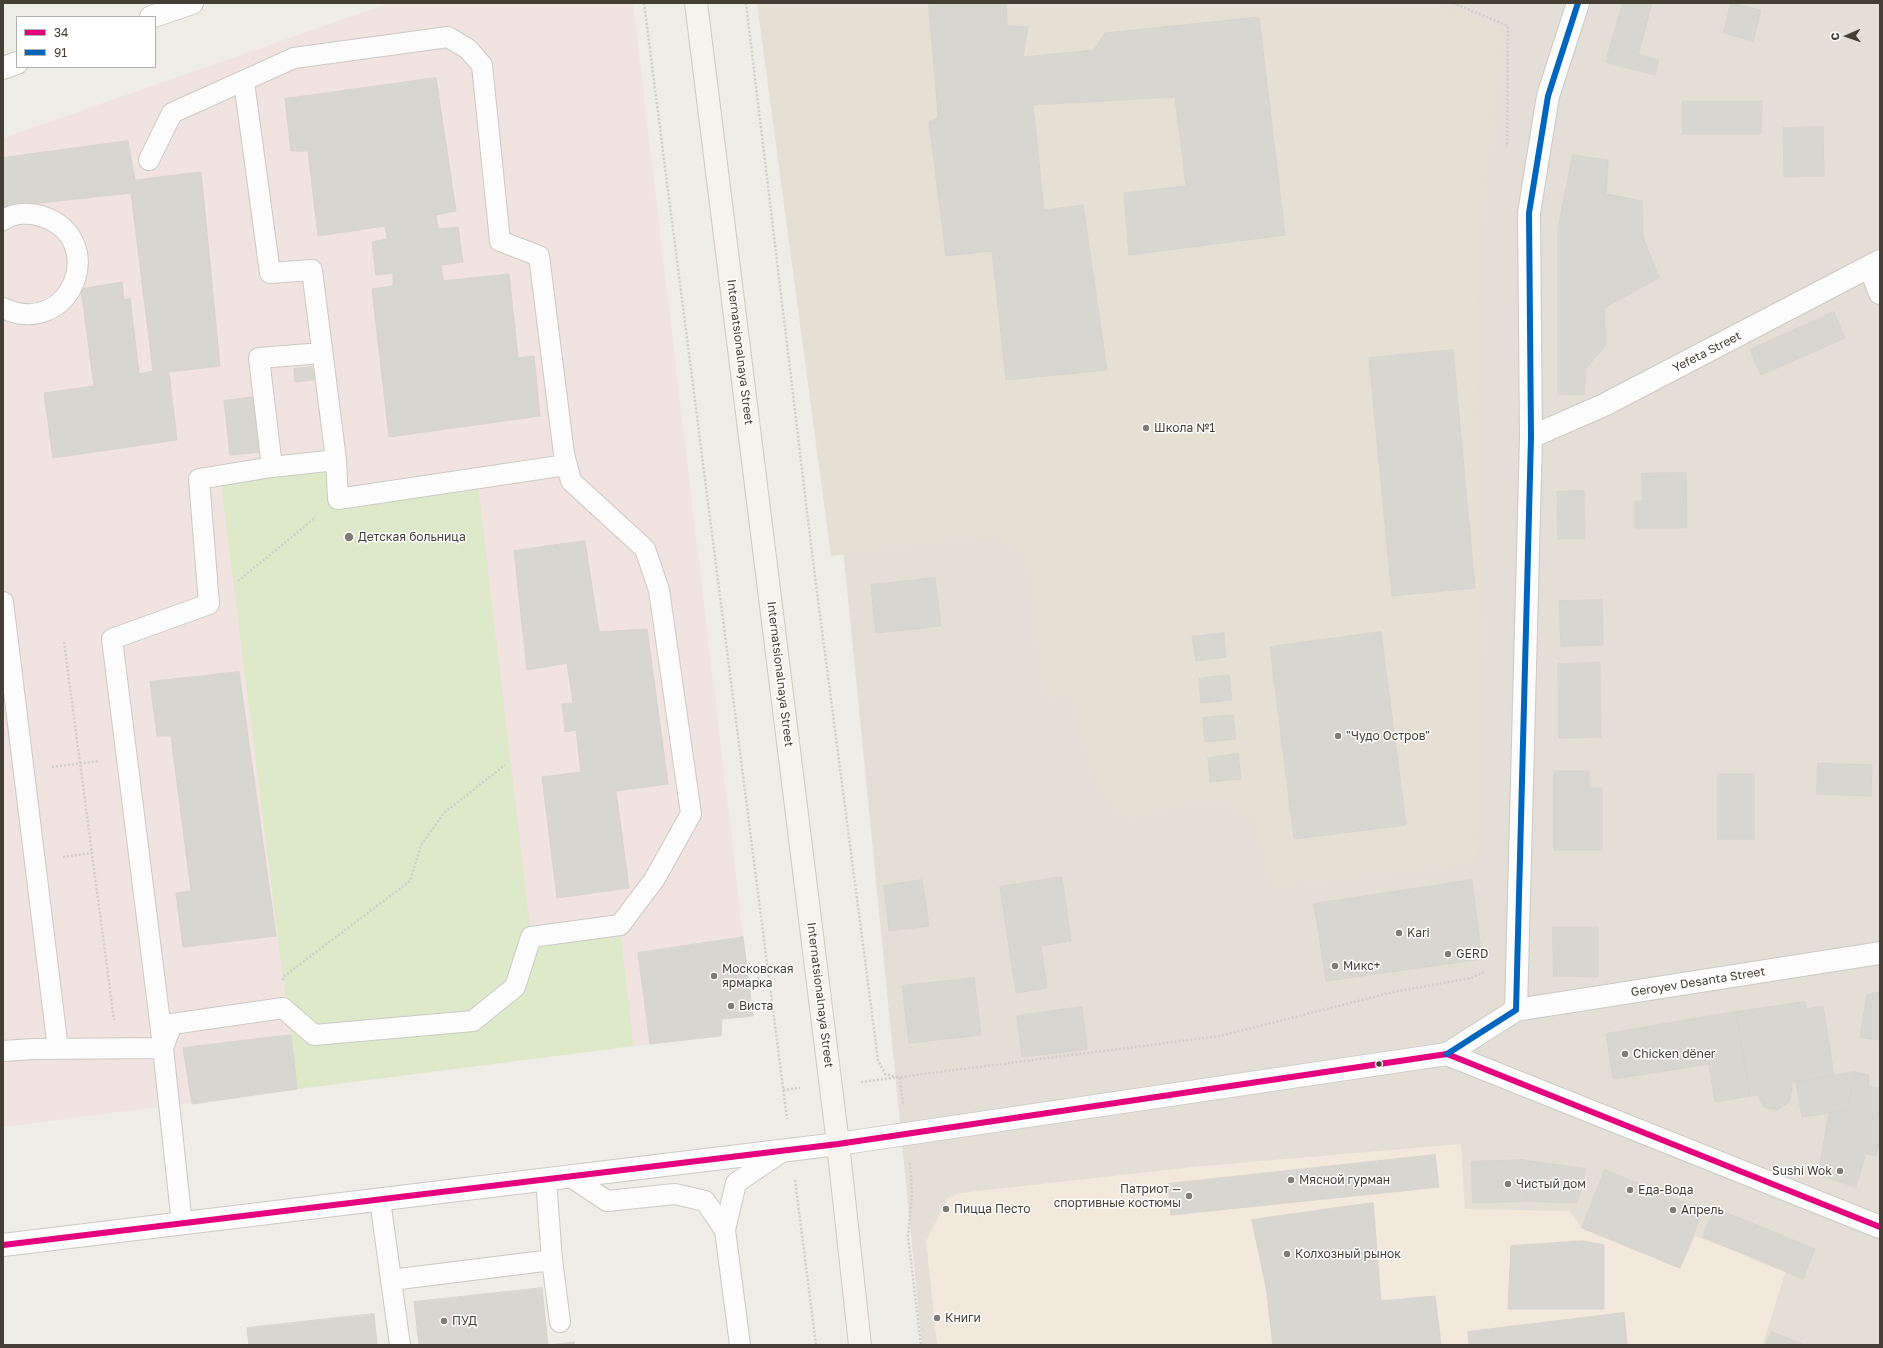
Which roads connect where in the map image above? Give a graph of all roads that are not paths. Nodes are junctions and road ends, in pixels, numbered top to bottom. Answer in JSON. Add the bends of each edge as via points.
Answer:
{"nodes":[{"id":1,"x":192,"y":3,"type":"edge"},
{"id":2,"x":696,"y":3,"type":"edge"},
{"id":3,"x":1578,"y":3,"type":"edge"},
{"id":4,"x":157,"y":11,"type":"edge"},
{"id":5,"x":16,"y":63,"type":"edge"},
{"id":6,"x":3,"y":68,"type":"edge"},
{"id":7,"x":244,"y":82,"type":"junction"},
{"id":8,"x":149,"y":160,"type":"dead end"},
{"id":9,"x":3,"y":220,"type":"edge"},
{"id":10,"x":1875,"y":264,"type":"edge"},
{"id":11,"x":1880,"y":293,"type":"edge"},
{"id":12,"x":3,"y":308,"type":"edge"},
{"id":13,"x":322,"y":353,"type":"junction"},
{"id":14,"x":1531,"y":437,"type":"junction"},
{"id":15,"x":336,"y":460,"type":"junction"},
{"id":16,"x":566,"y":465,"type":"junction"},
{"id":17,"x":272,"y":466,"type":"junction"},
{"id":18,"x":3,"y":602,"type":"edge"},
{"id":19,"x":1880,"y":953,"type":"edge"},
{"id":20,"x":1516,"y":1010,"type":"junction"},
{"id":21,"x":163,"y":1048,"type":"junction"},
{"id":22,"x":58,"y":1049,"type":"junction"},
{"id":23,"x":3,"y":1052,"type":"edge"},
{"id":24,"x":1447,"y":1054,"type":"junction"},
{"id":25,"x":838,"y":1144,"type":"junction"},
{"id":26,"x":787,"y":1151,"type":"junction"},
{"id":27,"x":572,"y":1177,"type":"junction"},
{"id":28,"x":546,"y":1180,"type":"junction"},
{"id":29,"x":380,"y":1200,"type":"junction"},
{"id":30,"x":182,"y":1224,"type":"junction"},
{"id":31,"x":1880,"y":1227,"type":"edge"},
{"id":32,"x":725,"y":1230,"type":"junction"},
{"id":33,"x":3,"y":1245,"type":"edge"},
{"id":34,"x":552,"y":1260,"type":"junction"},
{"id":35,"x":391,"y":1280,"type":"junction"},
{"id":36,"x":560,"y":1322,"type":"dead end"},
{"id":37,"x":400,"y":1345,"type":"edge"},
{"id":38,"x":740,"y":1345,"type":"edge"},
{"id":39,"x":860,"y":1345,"type":"edge"}],
"edges":[{"from":1,"to":4,"type":"street"},
{"from":2,"to":25,"type":"main road","name":"Internatsionalnaya Street"},
{"from":3,"to":14,"type":"street","via":[[1548,96],[1529,213]]},
{"from":5,"to":6,"type":"street"},
{"from":7,"to":8,"type":"lane","via":[[172,113]]},
{"from":7,"to":13,"type":"lane","via":[[270,273],[312,270]]},
{"from":7,"to":16,"type":"lane","via":[[294,58],[448,37],[468,49],[482,65],[500,241],[539,256]]},
{"from":9,"to":12,"type":"lane","via":[[18,214],[35,214],[52,219],[65,230],[77,251],[79,264],[75,282],[67,297],[46,312],[28,315]]},
{"from":10,"to":11,"type":"street"},
{"from":10,"to":14,"type":"street","name":"Yefeta Street","via":[[1604,405]]},
{"from":13,"to":15,"type":"lane"},
{"from":13,"to":17,"type":"lane","via":[[259,358]]},
{"from":14,"to":20,"type":"street"},
{"from":15,"to":16,"type":"lane","via":[[338,499]]},
{"from":15,"to":17,"type":"lane"},
{"from":16,"to":21,"type":"lane","via":[[571,481],[645,549],[659,590],[692,814],[654,880],[620,925],[531,937],[515,987],[473,1020],[314,1035],[284,1008],[172,1024]]},
{"from":17,"to":21,"type":"lane","via":[[199,479],[209,604],[112,639]]},
{"from":18,"to":22,"type":"lane"},
{"from":19,"to":20,"type":"street","name":"Geroyev Desanta Street"},
{"from":20,"to":24,"type":"street"},
{"from":21,"to":22,"type":"lane"},
{"from":21,"to":30,"type":"lane"},
{"from":22,"to":23,"type":"lane"},
{"from":24,"to":25,"type":"street"},
{"from":24,"to":31,"type":"street"},
{"from":25,"to":26,"type":"street"},
{"from":25,"to":39,"type":"main road","name":"Internatsionalnaya Street"},
{"from":26,"to":27,"type":"street"},
{"from":26,"to":32,"type":"lane","via":[[736,1183]]},
{"from":27,"to":28,"type":"street"},
{"from":27,"to":32,"type":"lane","via":[[607,1201],[675,1194],[705,1201]]},
{"from":28,"to":29,"type":"street"},
{"from":28,"to":34,"type":"lane"},
{"from":29,"to":30,"type":"street"},
{"from":29,"to":35,"type":"lane"},
{"from":30,"to":33,"type":"street"},
{"from":32,"to":38,"type":"lane"},
{"from":34,"to":35,"type":"lane"},
{"from":34,"to":36,"type":"lane"},
{"from":35,"to":37,"type":"lane"}]}
